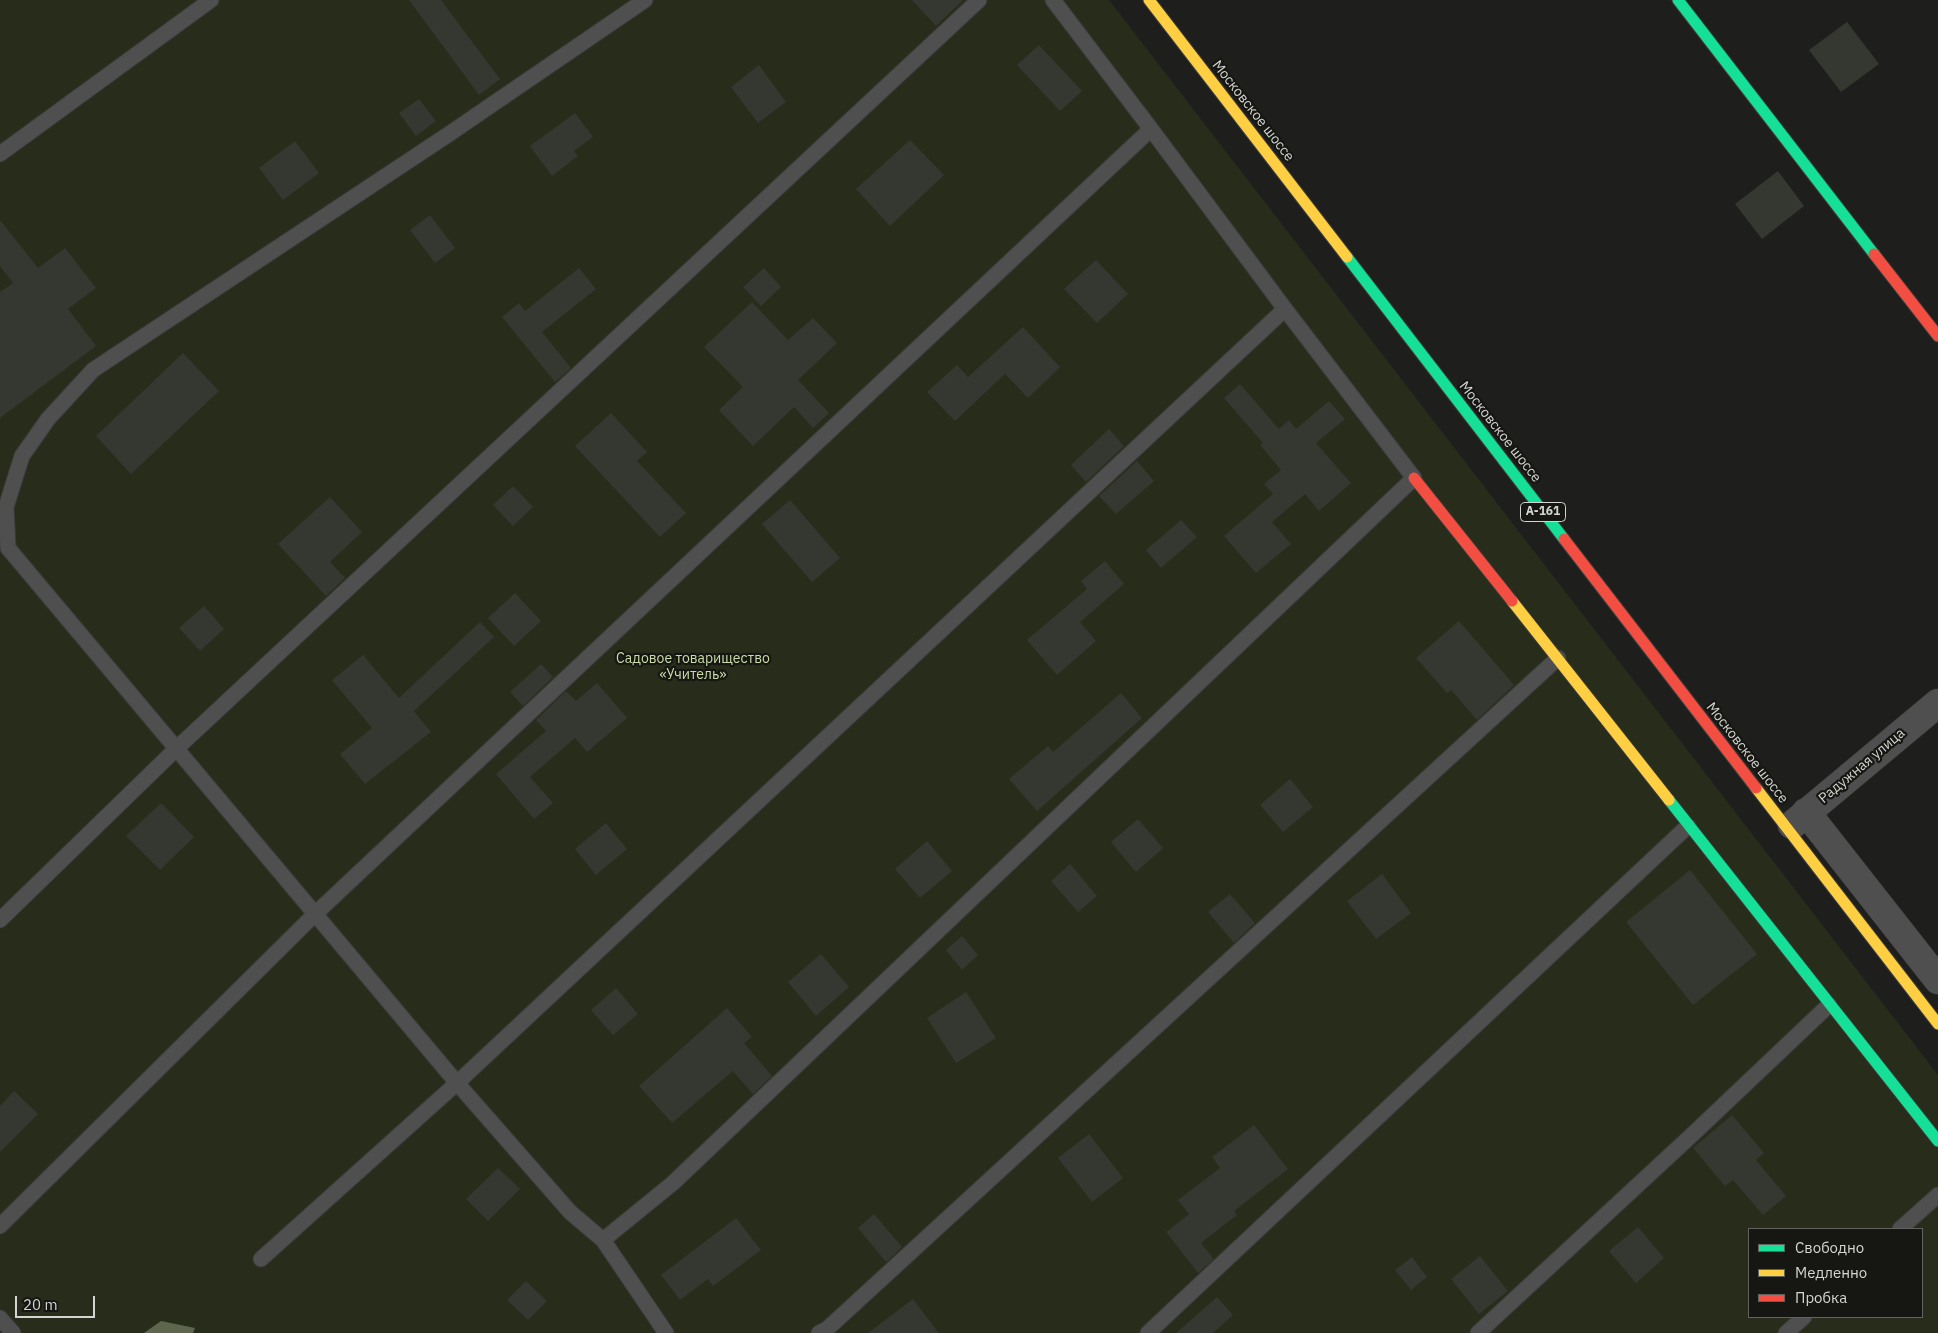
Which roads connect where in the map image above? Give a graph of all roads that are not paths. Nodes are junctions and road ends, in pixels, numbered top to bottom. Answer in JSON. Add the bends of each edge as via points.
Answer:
{"nodes":[{"id":1,"x":211,"y":0,"type":"edge"},
{"id":2,"x":645,"y":0,"type":"edge"},
{"id":3,"x":979,"y":0,"type":"edge"},
{"id":4,"x":1053,"y":0,"type":"edge"},
{"id":5,"x":1149,"y":0,"type":"edge"},
{"id":6,"x":1678,"y":0,"type":"edge"},
{"id":7,"x":1151,"y":129,"type":"junction"},
{"id":8,"x":0,"y":154,"type":"edge"},
{"id":9,"x":1285,"y":309,"type":"junction"},
{"id":10,"x":1938,"y":336,"type":"edge"},
{"id":11,"x":1414,"y":478,"type":"junction"},
{"id":12,"x":3,"y":511,"type":"edge"},
{"id":13,"x":1558,"y":658,"type":"junction"},
{"id":14,"x":1938,"y":703,"type":"edge"},
{"id":15,"x":177,"y":748,"type":"junction"},
{"id":16,"x":1796,"y":821,"type":"junction"},
{"id":17,"x":1688,"y":826,"type":"junction"},
{"id":18,"x":315,"y":914,"type":"junction"},
{"id":19,"x":0,"y":920,"type":"edge"},
{"id":20,"x":1938,"y":980,"type":"edge"},
{"id":21,"x":1829,"y":1005,"type":"junction"},
{"id":22,"x":1938,"y":1024,"type":"edge"},
{"id":23,"x":457,"y":1083,"type":"junction"},
{"id":24,"x":1938,"y":1140,"type":"edge"},
{"id":25,"x":1938,"y":1195,"type":"edge"},
{"id":26,"x":0,"y":1226,"type":"edge"},
{"id":27,"x":1901,"y":1228,"type":"edge"},
{"id":28,"x":603,"y":1240,"type":"junction"},
{"id":29,"x":260,"y":1259,"type":"dead end"},
{"id":30,"x":0,"y":1318,"type":"edge"},
{"id":31,"x":1803,"y":1318,"type":"edge"},
{"id":32,"x":13,"y":1333,"type":"edge"},
{"id":33,"x":666,"y":1333,"type":"edge"},
{"id":34,"x":819,"y":1333,"type":"edge"},
{"id":35,"x":1148,"y":1333,"type":"edge"},
{"id":36,"x":1478,"y":1333,"type":"edge"},
{"id":37,"x":1786,"y":1333,"type":"edge"}],
"edges":[{"from":1,"to":8,"type":"lane"},
{"from":2,"to":12,"type":"lane","via":[[93,370],[48,419],[22,456]]},
{"from":3,"to":15,"type":"lane"},
{"from":4,"to":7,"type":"lane"},
{"from":5,"to":16,"type":"main road","name":"Московское шоссе","number":"А-161"},
{"from":6,"to":10,"type":"main road"},
{"from":7,"to":9,"type":"lane"},
{"from":7,"to":18,"type":"lane"},
{"from":9,"to":11,"type":"lane"},
{"from":9,"to":23,"type":"lane"},
{"from":11,"to":13,"type":"main road"},
{"from":11,"to":28,"type":"lane","via":[[674,1183]]},
{"from":12,"to":15,"type":"lane","via":[[8,548]]},
{"from":13,"to":17,"type":"main road"},
{"from":13,"to":34,"type":"lane"},
{"from":14,"to":16,"type":"street","name":"Радужная улица"},
{"from":15,"to":18,"type":"lane"},
{"from":15,"to":19,"type":"lane"},
{"from":16,"to":20,"type":"street"},
{"from":16,"to":22,"type":"main road","name":"Московское шоссе","number":"А-161"},
{"from":17,"to":21,"type":"main road"},
{"from":17,"to":35,"type":"lane"},
{"from":18,"to":23,"type":"lane"},
{"from":18,"to":26,"type":"lane"},
{"from":21,"to":24,"type":"main road"},
{"from":21,"to":36,"type":"lane"},
{"from":23,"to":28,"type":"lane","via":[[570,1212]]},
{"from":23,"to":29,"type":"lane"},
{"from":25,"to":27,"type":"lane"},
{"from":28,"to":33,"type":"lane"},
{"from":30,"to":32,"type":"lane"},
{"from":31,"to":37,"type":"lane"}]}
